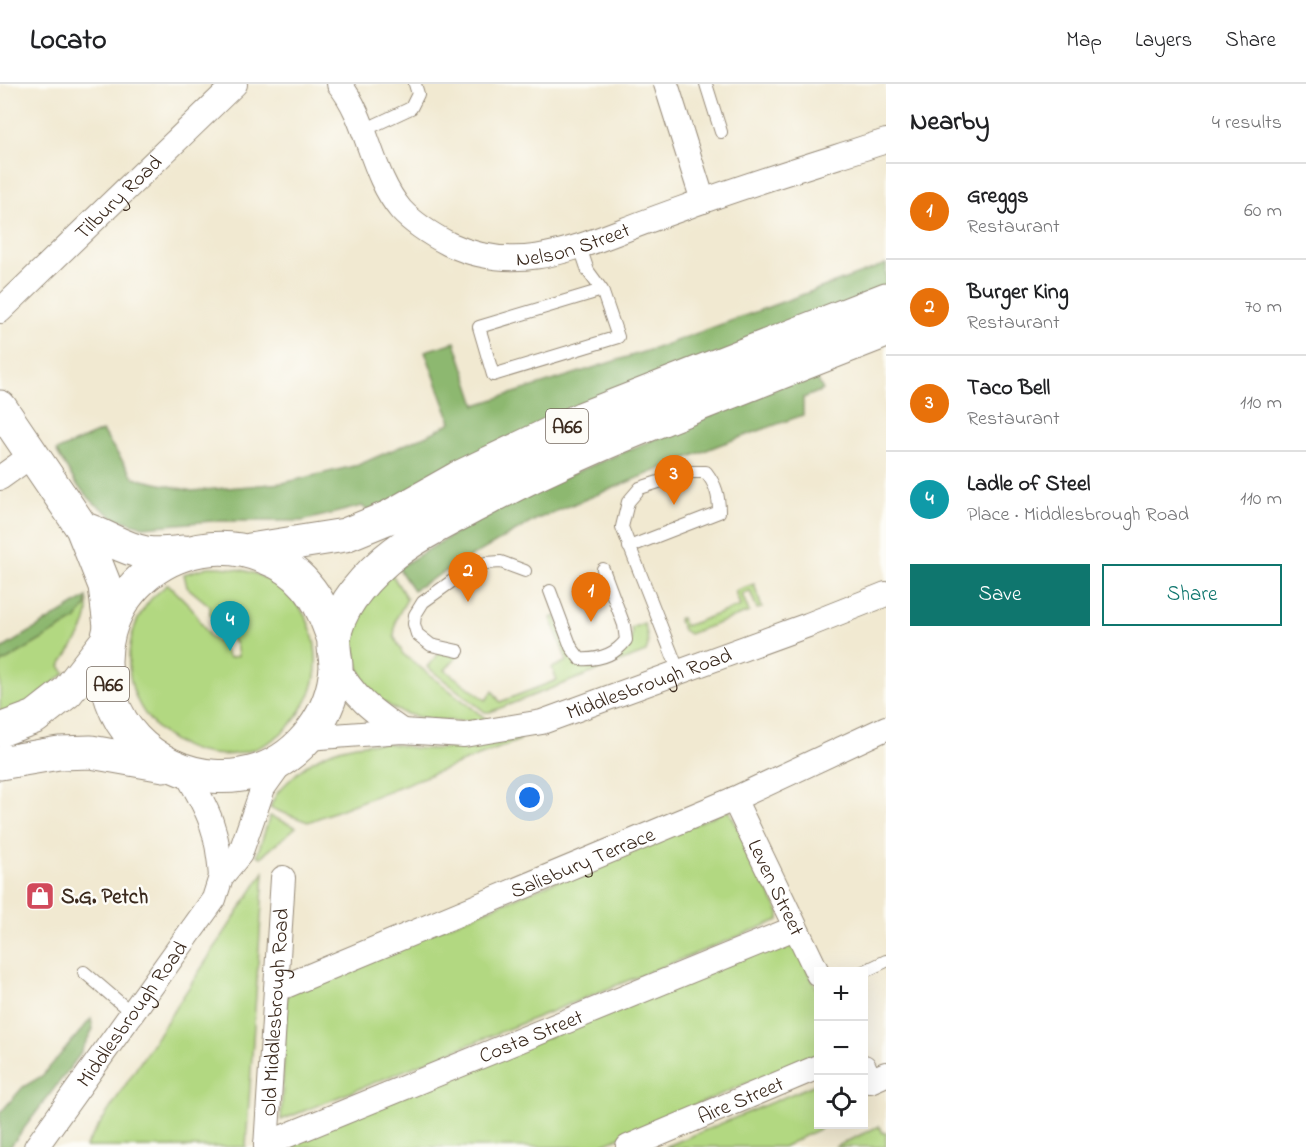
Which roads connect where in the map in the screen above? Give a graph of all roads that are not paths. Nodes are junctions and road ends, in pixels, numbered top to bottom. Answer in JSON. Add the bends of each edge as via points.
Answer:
{"nodes":[{"id":1,"x":235,"y":84,"type":"edge"},
{"id":2,"x":339,"y":84,"type":"edge"},
{"id":3,"x":415,"y":84,"type":"edge"},
{"id":4,"x":666,"y":84,"type":"edge"},
{"id":5,"x":706,"y":84,"type":"edge"},
{"id":6,"x":362,"y":131,"type":"junction"},
{"id":7,"x":721,"y":132,"type":"dead end"},
{"id":8,"x":886,"y":141,"type":"edge"},
{"id":9,"x":703,"y":201,"type":"junction"},
{"id":10,"x":580,"y":247,"type":"junction"},
{"id":11,"x":602,"y":290,"type":"junction"},
{"id":12,"x":886,"y":298,"type":"edge"},
{"id":13,"x":0,"y":311,"type":"edge"},
{"id":14,"x":886,"y":331,"type":"edge"},
{"id":15,"x":0,"y":407,"type":"edge"},
{"id":16,"x":32,"y":455,"type":"junction"},
{"id":17,"x":0,"y":478,"type":"edge"},
{"id":18,"x":82,"y":528,"type":"junction"},
{"id":19,"x":629,"y":547,"type":"junction"},
{"id":20,"x":250,"y":550,"type":"junction"},
{"id":21,"x":184,"y":552,"type":"junction"},
{"id":22,"x":603,"y":570,"type":"dead end"},
{"id":23,"x":525,"y":571,"type":"dead end"},
{"id":24,"x":550,"y":591,"type":"dead end"},
{"id":25,"x":886,"y":594,"type":"edge"},
{"id":26,"x":108,"y":634,"type":"junction"},
{"id":27,"x":458,"y":651,"type":"dead end"},
{"id":28,"x":335,"y":653,"type":"junction"},
{"id":29,"x":679,"y":672,"type":"junction"},
{"id":30,"x":886,"y":728,"type":"edge"},
{"id":31,"x":0,"y":730,"type":"edge"},
{"id":32,"x":402,"y":731,"type":"junction"},
{"id":33,"x":296,"y":748,"type":"junction"},
{"id":34,"x":0,"y":763,"type":"edge"},
{"id":35,"x":179,"y":769,"type":"junction"},
{"id":36,"x":734,"y":799,"type":"junction"},
{"id":37,"x":221,"y":877,"type":"junction"},
{"id":38,"x":283,"y":878,"type":"dead end"},
{"id":39,"x":795,"y":928,"type":"junction"},
{"id":40,"x":886,"y":960,"type":"edge"},
{"id":41,"x":815,"y":967,"type":"edge"},
{"id":42,"x":868,"y":969,"type":"edge"},
{"id":43,"x":84,"y":972,"type":"dead end"},
{"id":44,"x":276,"y":990,"type":"junction"},
{"id":45,"x":133,"y":1014,"type":"junction"},
{"id":46,"x":814,"y":1068,"type":"edge"},
{"id":47,"x":266,"y":1145,"type":"edge"},
{"id":48,"x":36,"y":1147,"type":"edge"},
{"id":49,"x":627,"y":1147,"type":"edge"}],
"edges":[{"from":1,"to":13,"type":"street","name":"Tilbury Road"},
{"from":2,"to":6,"type":"street","name":"Nelson Street"},
{"from":3,"to":6,"type":"lane","via":[[418,94],[411,108]]},
{"from":4,"to":9,"type":"street"},
{"from":5,"to":7,"type":"lane"},
{"from":6,"to":10,"type":"street","name":"Nelson Street","via":[[383,182],[401,210],[439,239],[484,256],[509,259],[552,255]]},
{"from":8,"to":9,"type":"street","name":"Nelson Street"},
{"from":9,"to":10,"type":"street","name":"Nelson Street"},
{"from":10,"to":11,"type":"lane","via":[[588,271]]},
{"from":11,"to":11,"type":"lane","via":[[479,327],[493,375],[618,337]]},
{"from":12,"to":20,"type":"main road","number":"A66","via":[[583,418],[458,478],[389,518],[345,535]]},
{"from":14,"to":28,"type":"main road","number":"A66","via":[[629,432],[529,476],[415,538],[368,578],[342,613]]},
{"from":15,"to":16,"type":"main road"},
{"from":16,"to":17,"type":"street"},
{"from":16,"to":18,"type":"main road"},
{"from":18,"to":21,"type":"main road","via":[[134,550]]},
{"from":18,"to":26,"type":"main road","via":[[105,586]]},
{"from":19,"to":19,"type":"lane","via":[[622,528],[628,502],[640,488],[689,472],[706,472],[715,483],[719,512]]},
{"from":19,"to":29,"type":"lane"},
{"from":20,"to":21,"type":"main road","number":"A66","via":[[217,546]]},
{"from":20,"to":28,"type":"main road","number":"A66","via":[[280,563],[305,583],[323,609]]},
{"from":21,"to":26,"type":"main road","number":"A66","via":[[139,580],[122,602]]},
{"from":22,"to":24,"type":"lane","via":[[626,640],[619,650],[595,660],[580,658],[571,646]]},
{"from":23,"to":27,"type":"lane","via":[[501,562],[486,563],[423,602],[415,615],[417,633],[431,645]]},
{"from":25,"to":29,"type":"street","name":"Middlesbrough Road"},
{"from":26,"to":31,"type":"main road","number":"A66","via":[[67,692],[35,717]]},
{"from":26,"to":35,"type":"main road","number":"A66","via":[[105,672],[121,720],[147,751]]},
{"from":28,"to":32,"type":"street","via":[[354,694]]},
{"from":28,"to":33,"type":"main road","number":"A66","via":[[332,690],[323,714]]},
{"from":29,"to":32,"type":"street","name":"Middlesbrough Road","via":[[542,722],[514,728],[464,735]]},
{"from":30,"to":36,"type":"street","name":"Salisbury Terrace"},
{"from":32,"to":33,"type":"street","name":"Middlesbrough Road"},
{"from":33,"to":35,"type":"main road","number":"A66","via":[[259,771],[230,777],[201,776]]},
{"from":33,"to":37,"type":"street","name":"Middlesbrough Road","via":[[263,788],[240,854]]},
{"from":34,"to":35,"type":"main road","number":"A66","via":[[92,752]]},
{"from":35,"to":37,"type":"street","name":"Middlesbrough Road","via":[[205,803],[219,851]]},
{"from":36,"to":39,"type":"street","name":"Leven Street"},
{"from":36,"to":44,"type":"street","name":"Salisbury Terrace"},
{"from":37,"to":45,"type":"street","name":"Middlesbrough Road","via":[[214,899]]},
{"from":38,"to":44,"type":"street","name":"Old Middlesbrough Road"},
{"from":39,"to":41,"type":"street","name":"Leven Street"},
{"from":39,"to":47,"type":"street","name":"Costa Street"},
{"from":40,"to":42,"type":"lane"},
{"from":43,"to":45,"type":"lane"},
{"from":44,"to":47,"type":"street","name":"Old Middlesbrough Road"},
{"from":45,"to":48,"type":"street","name":"Middlesbrough Road"},
{"from":46,"to":49,"type":"street","name":"Aire Street"}]}
